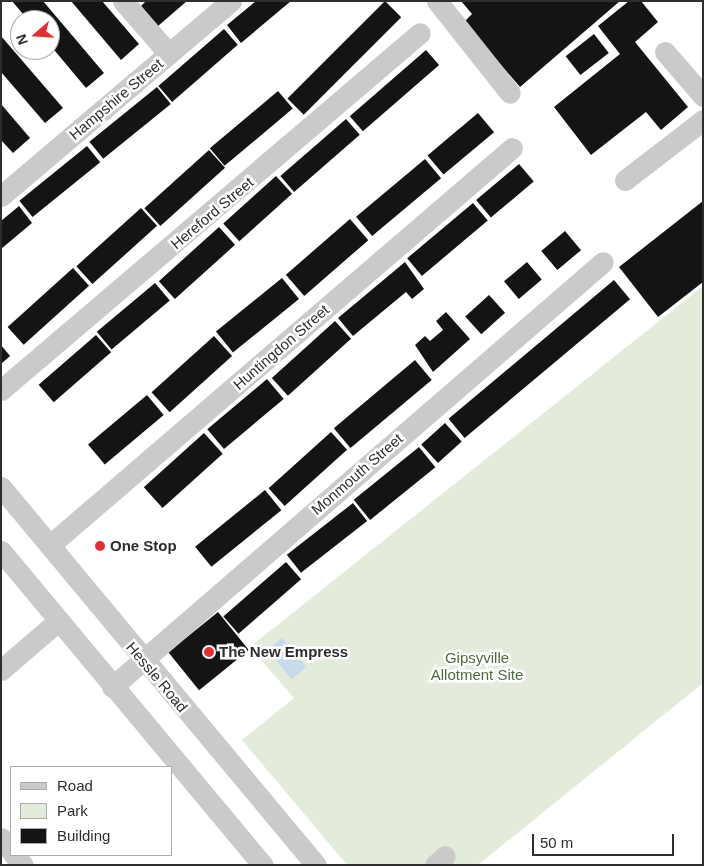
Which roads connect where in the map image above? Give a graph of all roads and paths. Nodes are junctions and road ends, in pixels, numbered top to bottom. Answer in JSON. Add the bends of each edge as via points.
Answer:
{"nodes":[{"id":1,"x":124,"y":1,"type":"edge"},
{"id":2,"x":231,"y":1,"type":"edge"},
{"id":3,"x":437,"y":1,"type":"edge"},
{"id":4,"x":420,"y":34,"type":"dead end"},
{"id":5,"x":665,"y":52,"type":"dead end"},
{"id":6,"x":169,"y":54,"type":"junction"},
{"id":7,"x":510,"y":93,"type":"dead end"},
{"id":8,"x":703,"y":96,"type":"edge"},
{"id":9,"x":703,"y":120,"type":"edge"},
{"id":10,"x":512,"y":148,"type":"dead end"},
{"id":11,"x":625,"y":180,"type":"dead end"},
{"id":12,"x":1,"y":196,"type":"edge"},
{"id":13,"x":603,"y":262,"type":"dead end"},
{"id":14,"x":1,"y":390,"type":"edge"},
{"id":15,"x":1,"y":488,"type":"edge"},
{"id":16,"x":50,"y":545,"type":"junction"},
{"id":17,"x":1,"y":551,"type":"edge"},
{"id":18,"x":57,"y":622,"type":"junction"},
{"id":19,"x":143,"y":660,"type":"junction"},
{"id":20,"x":1,"y":670,"type":"edge"},
{"id":21,"x":112,"y":687,"type":"junction"},
{"id":22,"x":1,"y":838,"type":"edge"},
{"id":23,"x":10,"y":850,"type":"edge"},
{"id":24,"x":263,"y":865,"type":"edge"},
{"id":25,"x":316,"y":865,"type":"edge"}],
"edges":[{"from":1,"to":6,"type":"street"},
{"from":2,"to":6,"type":"street","name":"Hampshire Street"},
{"from":3,"to":7,"type":"street"},
{"from":4,"to":14,"type":"street","name":"Hereford Street"},
{"from":5,"to":8,"type":"street"},
{"from":6,"to":12,"type":"street","name":"Hampshire Street"},
{"from":9,"to":11,"type":"street"},
{"from":10,"to":16,"type":"street","name":"Huntingdon Street"},
{"from":13,"to":19,"type":"street","name":"Monmouth Street"},
{"from":15,"to":16,"type":"street","name":"Hessle Road"},
{"from":16,"to":19,"type":"street","name":"Hessle Road"},
{"from":17,"to":18,"type":"street"},
{"from":18,"to":20,"type":"street"},
{"from":18,"to":21,"type":"street"},
{"from":19,"to":21,"type":"street","name":"Monmouth Street"},
{"from":19,"to":25,"type":"street","name":"Hessle Road"},
{"from":21,"to":24,"type":"street"},
{"from":22,"to":23,"type":"street"}]}
